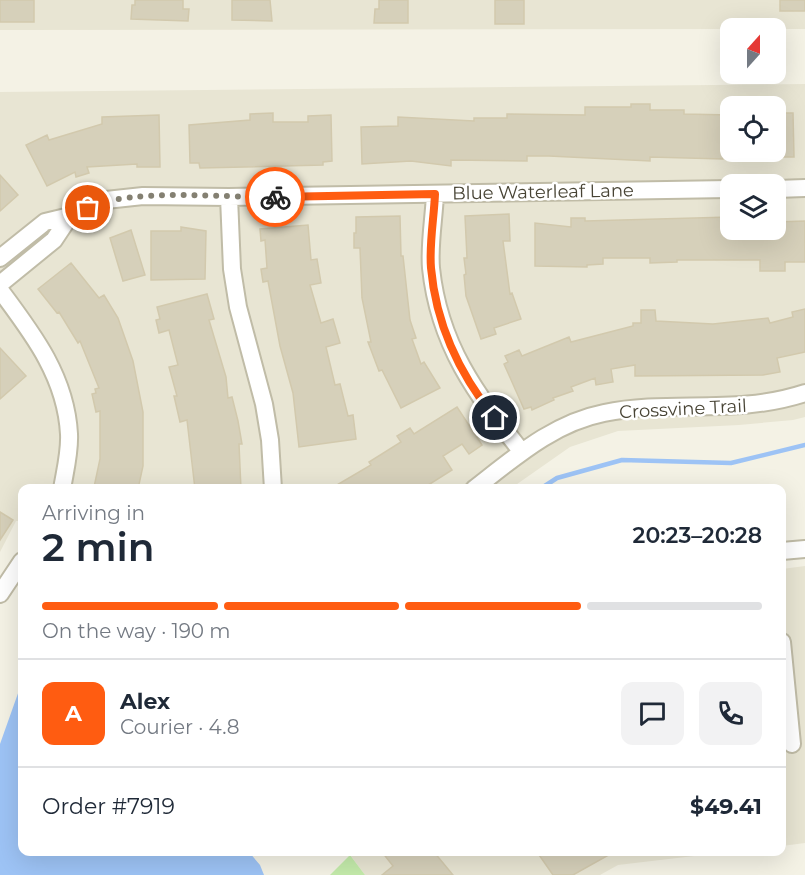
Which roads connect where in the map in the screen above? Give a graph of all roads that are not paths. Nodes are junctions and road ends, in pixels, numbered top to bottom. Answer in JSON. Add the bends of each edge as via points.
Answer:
{"nodes":[{"id":1,"x":805,"y":188,"type":"edge"},
{"id":2,"x":720,"y":189,"type":"edge"},
{"id":3,"x":786,"y":189,"type":"edge"},
{"id":4,"x":435,"y":194,"type":"junction"},
{"id":5,"x":229,"y":197,"type":"junction"},
{"id":6,"x":70,"y":216,"type":"junction"},
{"id":7,"x":0,"y":258,"type":"edge"},
{"id":8,"x":0,"y":284,"type":"edge"},
{"id":9,"x":0,"y":290,"type":"edge"},
{"id":10,"x":805,"y":393,"type":"edge"},
{"id":11,"x":522,"y":452,"type":"junction"},
{"id":12,"x":63,"y":484,"type":"edge"},
{"id":13,"x":273,"y":484,"type":"edge"},
{"id":14,"x":480,"y":484,"type":"edge"},
{"id":15,"x":805,"y":549,"type":"edge"},
{"id":16,"x":786,"y":551,"type":"edge"},
{"id":17,"x":18,"y":567,"type":"edge"},
{"id":18,"x":0,"y":594,"type":"edge"},
{"id":19,"x":786,"y":679,"type":"edge"},
{"id":20,"x":793,"y":744,"type":"edge"}],
"edges":[{"from":1,"to":3,"type":"street"},
{"from":2,"to":4,"type":"street","name":"Blue Waterleaf Lane"},
{"from":4,"to":5,"type":"street","name":"Blue Waterleaf Lane"},
{"from":4,"to":11,"type":"street","via":[[431,267],[438,312],[454,355],[481,400]]},
{"from":5,"to":6,"type":"street","name":"Blue Waterleaf Lane","via":[[143,196],[106,200]]},
{"from":5,"to":13,"type":"street","via":[[231,269],[264,404]]},
{"from":6,"to":7,"type":"street","name":"Blue Waterleaf Lane","via":[[45,222]]},
{"from":6,"to":8,"type":"street","via":[[54,240]]},
{"from":9,"to":12,"type":"street","via":[[46,356],[65,399],[69,436]]},
{"from":10,"to":11,"type":"street","name":"Crossvine Trail","via":[[752,406],[603,413],[548,435]]},
{"from":11,"to":14,"type":"street","name":"Crossvine Trail"},
{"from":15,"to":16,"type":"street"},
{"from":17,"to":18,"type":"street"},
{"from":19,"to":20,"type":"street"}]}
